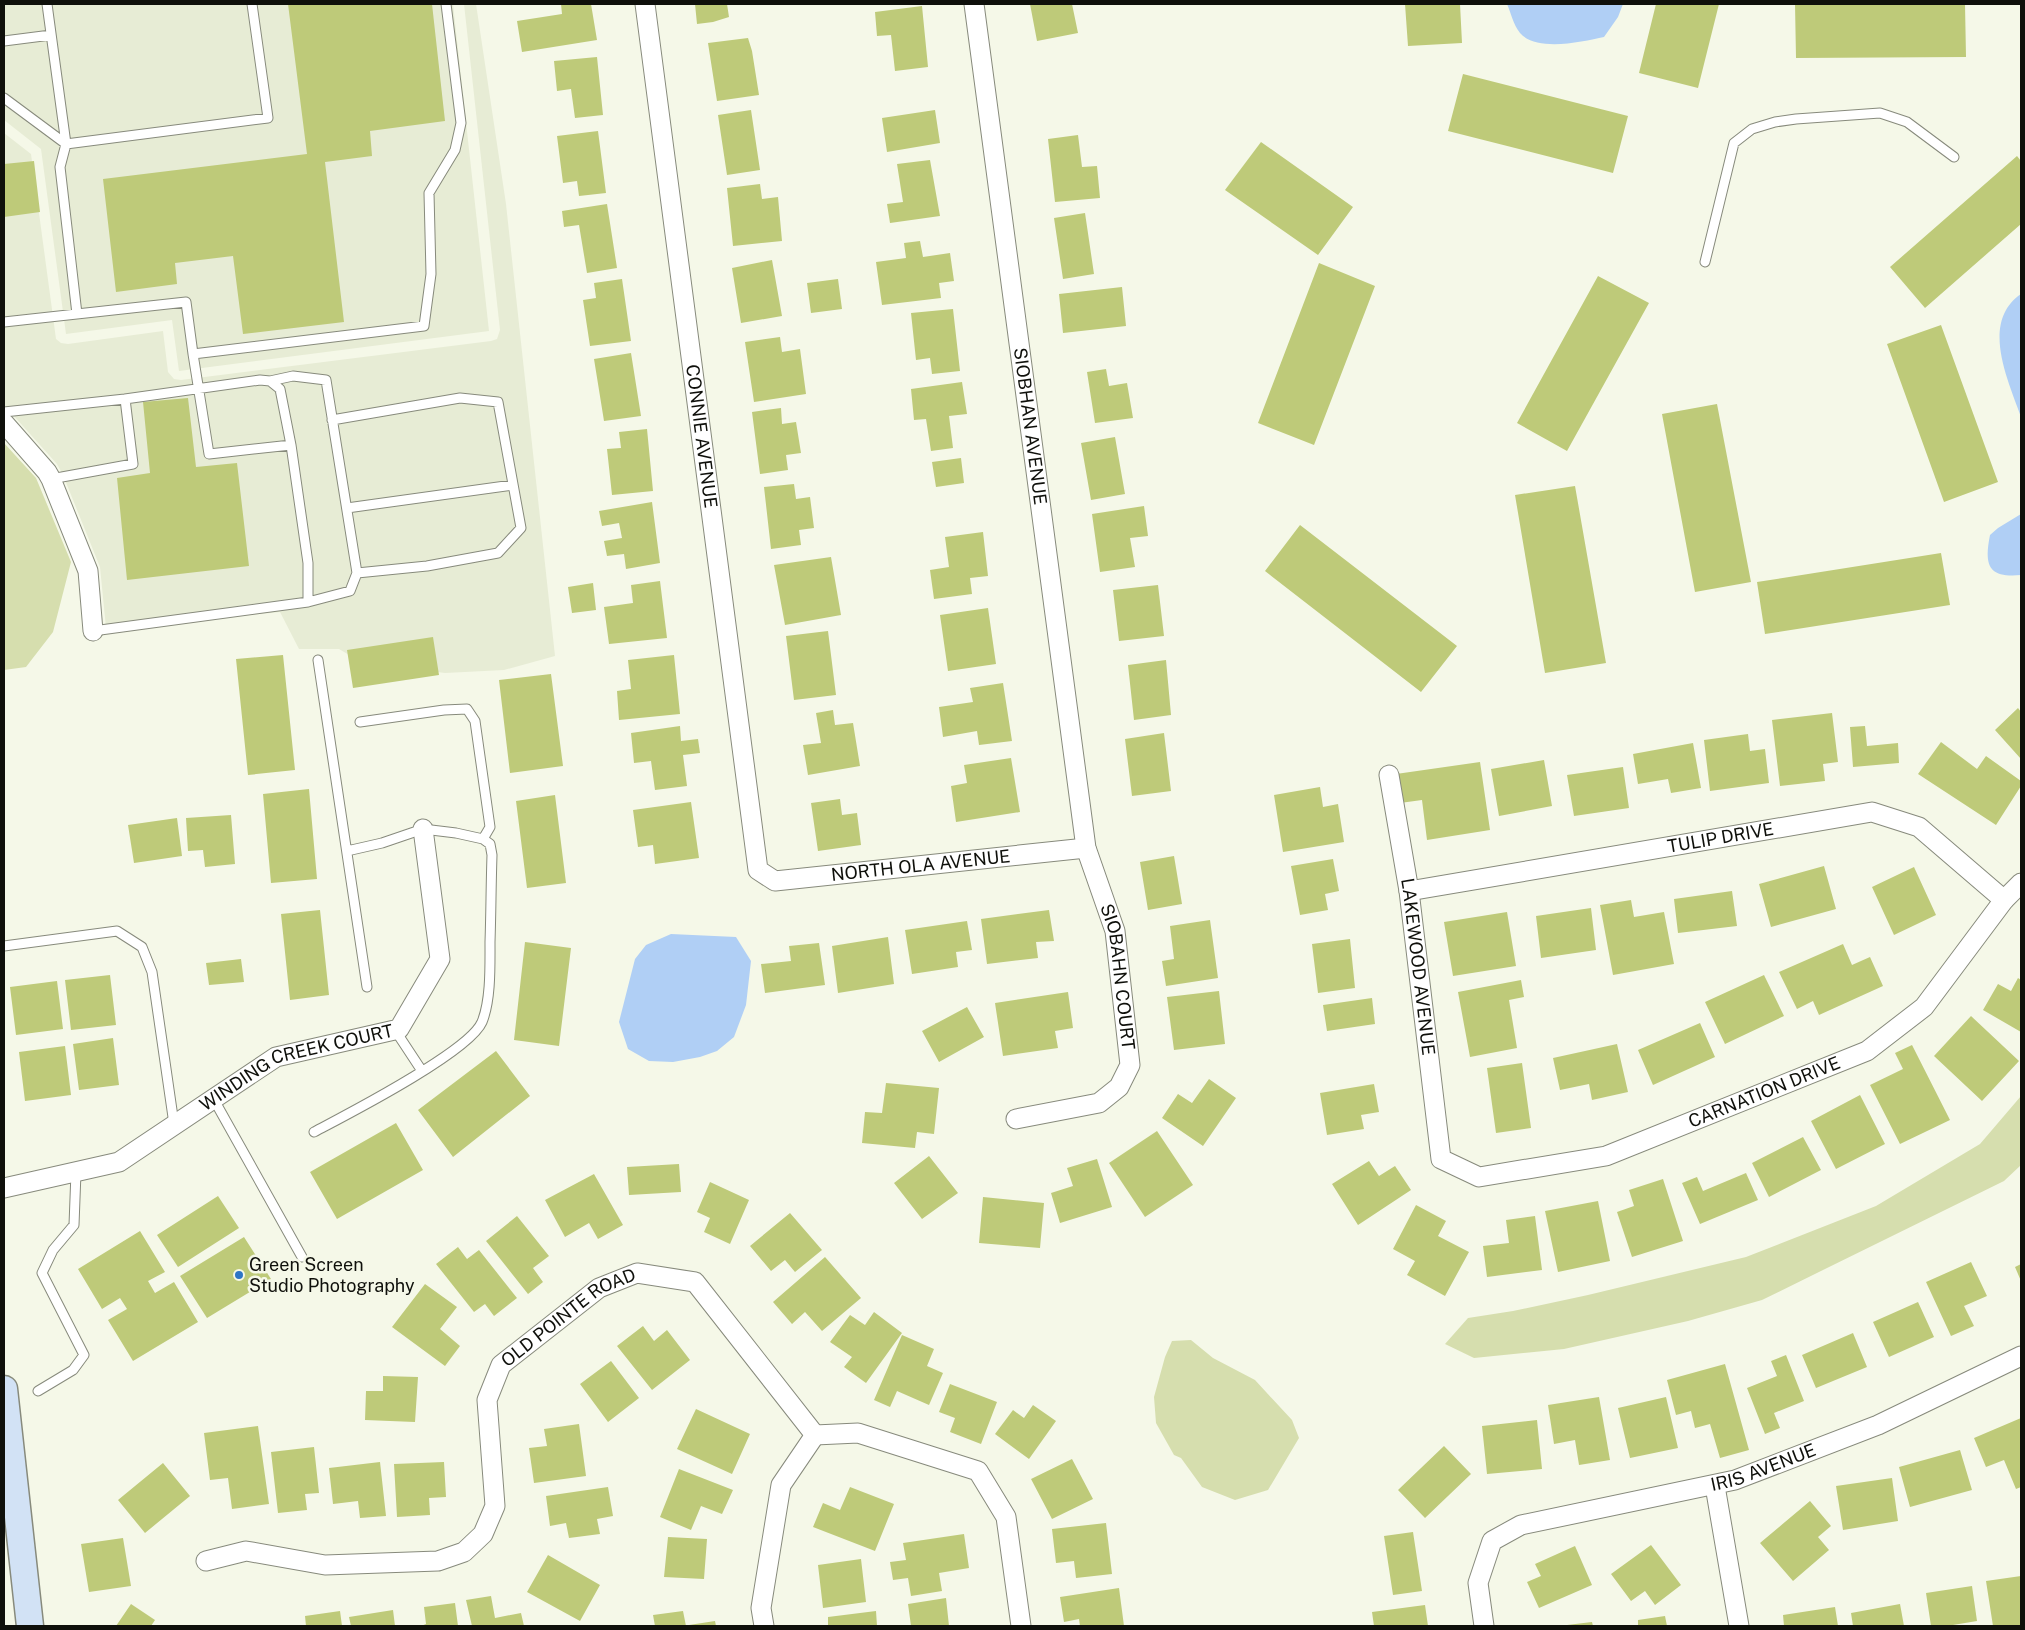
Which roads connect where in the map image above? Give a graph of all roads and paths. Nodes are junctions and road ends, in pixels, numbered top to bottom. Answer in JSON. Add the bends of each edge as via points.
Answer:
{"nodes":[{"id":1,"x":47,"y":4,"type":"edge"},
{"id":2,"x":252,"y":4,"type":"edge"},
{"id":3,"x":446,"y":4,"type":"edge"},
{"id":4,"x":645,"y":4,"type":"edge"},
{"id":5,"x":974,"y":4,"type":"edge"},
{"id":6,"x":51,"y":35,"type":"junction"},
{"id":7,"x":4,"y":41,"type":"edge"},
{"id":8,"x":4,"y":98,"type":"edge"},
{"id":9,"x":66,"y":144,"type":"junction"},
{"id":10,"x":1954,"y":157,"type":"dead end"},
{"id":11,"x":1705,"y":262,"type":"dead end"},
{"id":12,"x":77,"y":314,"type":"junction"},
{"id":13,"x":4,"y":322,"type":"edge"},
{"id":14,"x":193,"y":354,"type":"junction"},
{"id":15,"x":270,"y":381,"type":"junction"},
{"id":16,"x":198,"y":387,"type":"junction"},
{"id":17,"x":126,"y":399,"type":"junction"},
{"id":18,"x":4,"y":412,"type":"edge"},
{"id":19,"x":332,"y":420,"type":"junction"},
{"id":20,"x":4,"y":423,"type":"edge"},
{"id":21,"x":291,"y":444,"type":"junction"},
{"id":22,"x":51,"y":479,"type":"junction"},
{"id":23,"x":513,"y":485,"type":"junction"},
{"id":24,"x":347,"y":508,"type":"junction"},
{"id":25,"x":357,"y":573,"type":"junction"},
{"id":26,"x":308,"y":602,"type":"junction"},
{"id":27,"x":93,"y":632,"type":"joint"},
{"id":28,"x":318,"y":660,"type":"dead end"},
{"id":29,"x":360,"y":722,"type":"dead end"},
{"id":30,"x":1389,"y":775,"type":"dead end"},
{"id":31,"x":423,"y":829,"type":"junction"},
{"id":32,"x":483,"y":839,"type":"junction"},
{"id":33,"x":1086,"y":848,"type":"junction"},
{"id":34,"x":347,"y":851,"type":"junction"},
{"id":35,"x":758,"y":870,"type":"joint"},
{"id":36,"x":2021,"y":883,"type":"edge"},
{"id":37,"x":1409,"y":891,"type":"junction"},
{"id":38,"x":2004,"y":900,"type":"junction"},
{"id":39,"x":4,"y":946,"type":"edge"},
{"id":40,"x":367,"y":987,"type":"dead end"},
{"id":41,"x":395,"y":1030,"type":"junction"},
{"id":42,"x":422,"y":1071,"type":"junction"},
{"id":43,"x":213,"y":1098,"type":"junction"},
{"id":44,"x":1016,"y":1119,"type":"dead end"},
{"id":45,"x":174,"y":1124,"type":"junction"},
{"id":46,"x":314,"y":1132,"type":"dead end"},
{"id":47,"x":1441,"y":1159,"type":"joint"},
{"id":48,"x":76,"y":1172,"type":"junction"},
{"id":49,"x":4,"y":1188,"type":"edge"},
{"id":50,"x":302,"y":1256,"type":"dead end"},
{"id":51,"x":2021,"y":1356,"type":"edge"},
{"id":52,"x":4,"y":1389,"type":"edge"},
{"id":53,"x":38,"y":1391,"type":"dead end"},
{"id":54,"x":815,"y":1435,"type":"junction"},
{"id":55,"x":1715,"y":1486,"type":"junction"},
{"id":56,"x":206,"y":1561,"type":"dead end"},
{"id":57,"x":30,"y":1626,"type":"edge"},
{"id":58,"x":764,"y":1626,"type":"edge"},
{"id":59,"x":1021,"y":1626,"type":"edge"},
{"id":60,"x":1484,"y":1626,"type":"edge"},
{"id":61,"x":1739,"y":1626,"type":"edge"}],
"edges":[{"from":1,"to":6,"type":"lane"},
{"from":2,"to":9,"type":"lane","via":[[268,118]]},
{"from":3,"to":14,"type":"lane","via":[[461,123],[455,150],[429,193],[431,274],[424,326]]},
{"from":4,"to":35,"type":"street","name":"CONNIE AVENUE"},
{"from":5,"to":33,"type":"street","name":"SIOBHAN AVENUE"},
{"from":6,"to":7,"type":"lane"},
{"from":6,"to":9,"type":"lane"},
{"from":8,"to":9,"type":"lane"},
{"from":9,"to":12,"type":"lane","via":[[60,167]]},
{"from":10,"to":11,"type":"lane","via":[[1907,122],[1880,113],[1796,119],[1752,129],[1734,142]]},
{"from":12,"to":13,"type":"lane"},
{"from":12,"to":14,"type":"lane","via":[[186,302]]},
{"from":14,"to":16,"type":"lane"},
{"from":15,"to":16,"type":"lane"},
{"from":15,"to":19,"type":"lane","via":[[293,376],[326,380]]},
{"from":15,"to":21,"type":"lane","via":[[280,389]]},
{"from":16,"to":17,"type":"lane"},
{"from":16,"to":21,"type":"lane","via":[[209,454]]},
{"from":17,"to":18,"type":"lane"},
{"from":17,"to":22,"type":"lane","via":[[132,464]]},
{"from":19,"to":23,"type":"lane","via":[[460,398],[498,402]]},
{"from":19,"to":24,"type":"lane"},
{"from":20,"to":22,"type":"street"},
{"from":21,"to":26,"type":"lane","via":[[308,562]]},
{"from":22,"to":27,"type":"street","via":[[88,571]]},
{"from":23,"to":24,"type":"lane"},
{"from":23,"to":25,"type":"lane","via":[[521,528],[498,552],[427,566]]},
{"from":24,"to":25,"type":"lane"},
{"from":25,"to":26,"type":"lane","via":[[350,591]]},
{"from":26,"to":27,"type":"lane"},
{"from":28,"to":34,"type":"lane"},
{"from":29,"to":32,"type":"lane","via":[[467,709],[475,721],[490,827]]},
{"from":30,"to":37,"type":"street","name":"LAKEWOOD AVENUE"},
{"from":31,"to":32,"type":"lane"},
{"from":31,"to":34,"type":"lane"},
{"from":31,"to":41,"type":"street","name":"WINDING CREEK COURT","via":[[440,959],[399,1029]]},
{"from":32,"to":42,"type":"lane","via":[[490,844],[492,855],[490,980],[482,1022],[470,1037]]},
{"from":33,"to":35,"type":"street","name":"NORTH OLA AVENUE","via":[[775,881]]},
{"from":33,"to":44,"type":"street","name":"SIOBAHN COURT","via":[[1115,931],[1130,1064],[1119,1087],[1099,1103]]},
{"from":34,"to":40,"type":"lane"},
{"from":36,"to":38,"type":"street","name":"CARNATION DRIVE"},
{"from":37,"to":38,"type":"street","name":"TULIP DRIVE","via":[[1872,812],[1919,827]]},
{"from":37,"to":47,"type":"street","name":"LAKEWOOD AVENUE"},
{"from":38,"to":47,"type":"street","name":"CARNATION DRIVE","via":[[1924,1007],[1867,1051],[1606,1156],[1478,1177]]},
{"from":39,"to":45,"type":"lane","via":[[117,930],[142,947],[152,972]]},
{"from":41,"to":42,"type":"lane"},
{"from":41,"to":43,"type":"street","name":"WINDING CREEK COURT","via":[[276,1057]]},
{"from":42,"to":46,"type":"lane"},
{"from":43,"to":45,"type":"street","name":"WINDING CREEK COURT"},
{"from":43,"to":50,"type":"lane"},
{"from":45,"to":48,"type":"street","name":"WINDING CREEK COURT","via":[[119,1162]]},
{"from":48,"to":49,"type":"street","name":"WINDING CREEK COURT"},
{"from":48,"to":53,"type":"lane","via":[[74,1225],[54,1250],[42,1273],[84,1355],[73,1370]]},
{"from":51,"to":55,"type":"street","name":"IRIS AVENUE","via":[[1878,1425]]},
{"from":52,"to":57,"type":"main road"},
{"from":54,"to":56,"type":"street","name":"OLD POINTE ROAD","via":[[695,1282],[637,1273],[599,1288],[501,1365],[487,1400],[495,1506],[483,1534],[464,1552],[438,1561],[325,1565],[246,1551]]},
{"from":54,"to":58,"type":"street","via":[[781,1485],[761,1608]]},
{"from":54,"to":59,"type":"street","via":[[858,1434],[978,1471],[1006,1517]]},
{"from":55,"to":60,"type":"street","name":"IRIS AVENUE","via":[[1520,1525],[1492,1541],[1478,1583]]},
{"from":55,"to":61,"type":"street"}]}
